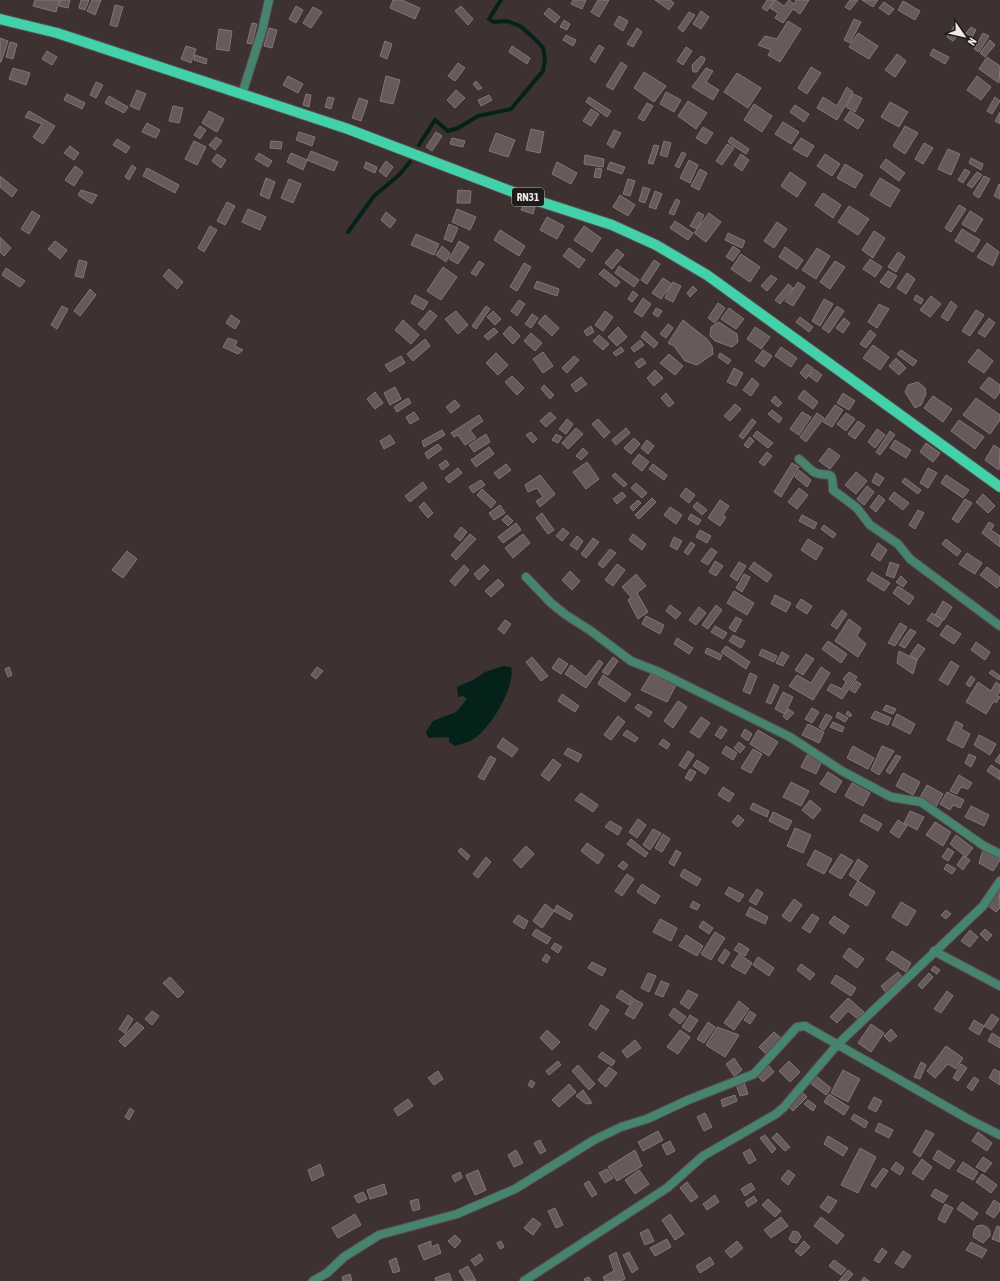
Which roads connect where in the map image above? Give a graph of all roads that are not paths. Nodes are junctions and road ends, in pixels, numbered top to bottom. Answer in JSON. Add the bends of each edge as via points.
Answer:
{"nodes":[{"id":1,"x":269,"y":0,"type":"edge"},
{"id":2,"x":0,"y":19,"type":"edge"},
{"id":3,"x":242,"y":94,"type":"junction"},
{"id":4,"x":799,"y":458,"type":"dead end"},
{"id":5,"x":1000,"y":487,"type":"edge"},
{"id":6,"x":526,"y":577,"type":"dead end"},
{"id":7,"x":1000,"y":626,"type":"edge"},
{"id":8,"x":1000,"y":854,"type":"edge"},
{"id":9,"x":1000,"y":880,"type":"edge"},
{"id":10,"x":934,"y":951,"type":"junction"},
{"id":11,"x":1000,"y":986,"type":"edge"},
{"id":12,"x":837,"y":1045,"type":"junction"},
{"id":13,"x":1000,"y":1135,"type":"edge"},
{"id":14,"x":313,"y":1281,"type":"edge"},
{"id":15,"x":524,"y":1281,"type":"edge"}],
"edges":[{"from":1,"to":3,"type":"street"},
{"from":2,"to":3,"type":"main road","number":"RN31","via":[[57,33]]},
{"from":3,"to":5,"type":"main road","number":"RN31","via":[[348,129],[526,197],[612,225],[656,245],[707,275]]},
{"from":4,"to":7,"type":"street","via":[[814,472],[832,477],[835,492],[857,508],[870,525],[898,544],[910,559]]},
{"from":6,"to":8,"type":"street","via":[[566,615],[591,630],[631,661],[790,736],[842,771],[891,797],[921,802],[984,846]]},
{"from":9,"to":10,"type":"street","via":[[983,906]]},
{"from":10,"to":11,"type":"street"},
{"from":10,"to":12,"type":"street"},
{"from":12,"to":13,"type":"street"},
{"from":12,"to":14,"type":"street","via":[[805,1026],[797,1026],[754,1074],[594,1140],[515,1189],[457,1214],[379,1235]]},
{"from":12,"to":15,"type":"street","via":[[776,1114],[703,1156],[667,1188]]}]}
